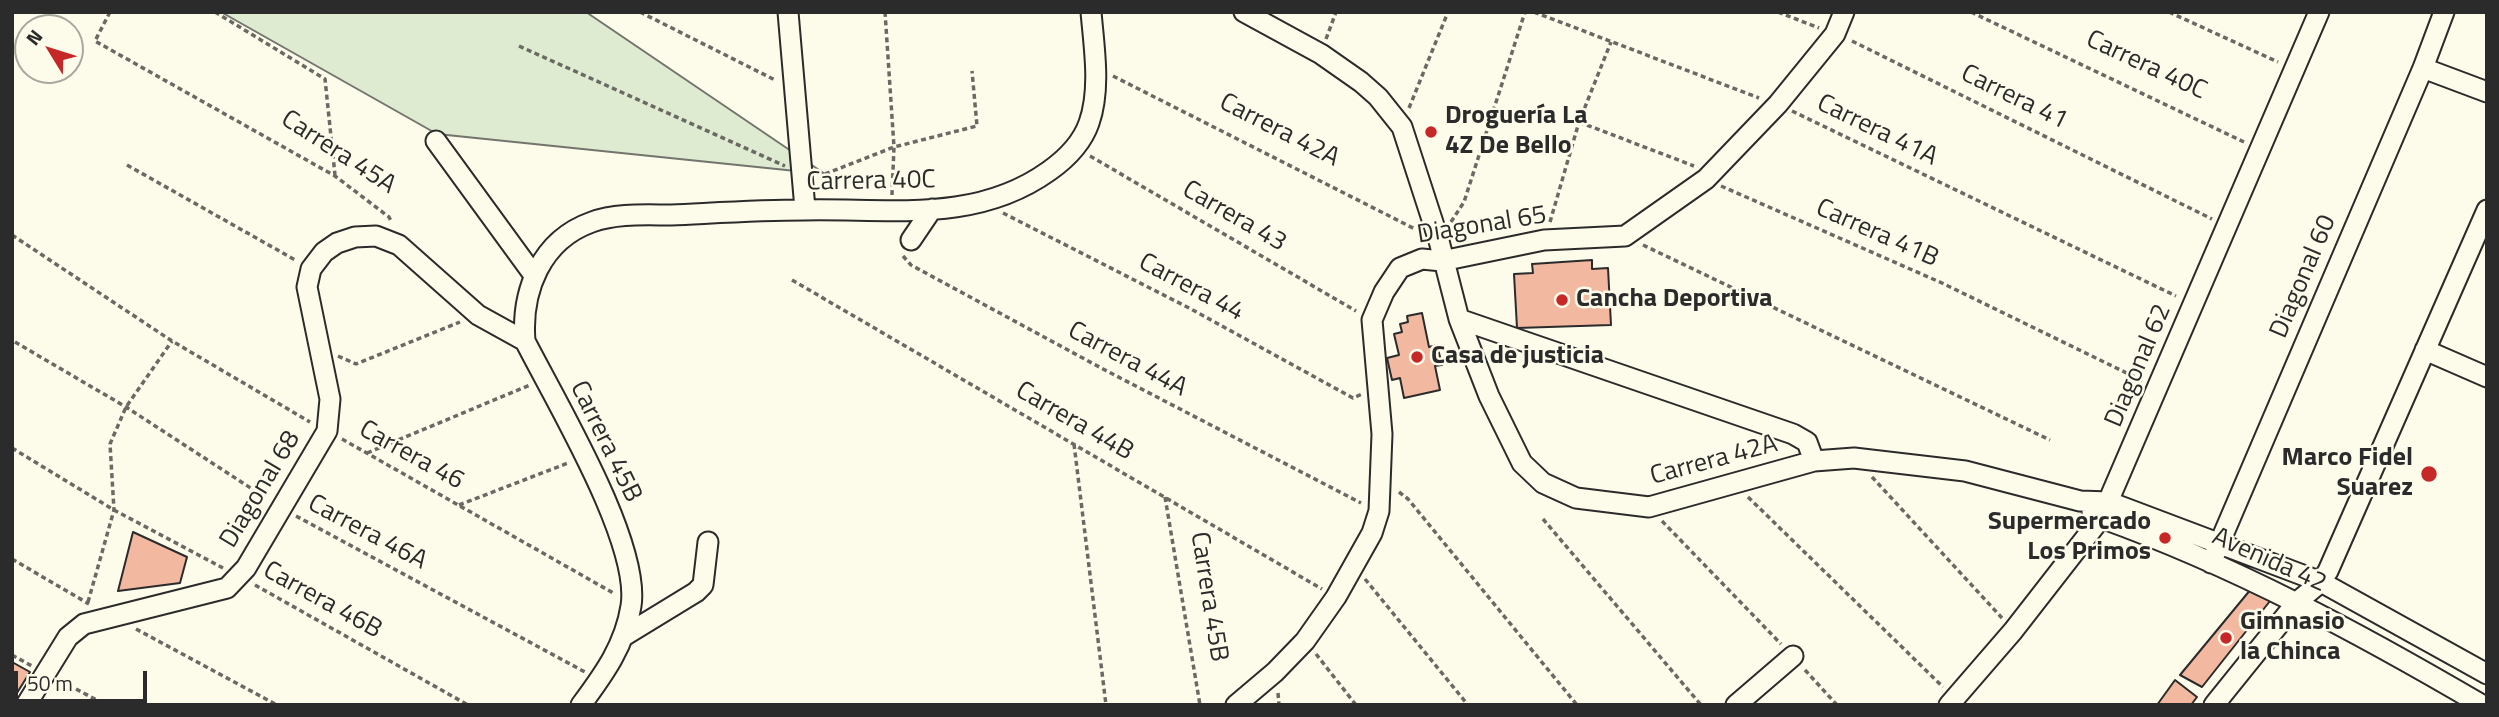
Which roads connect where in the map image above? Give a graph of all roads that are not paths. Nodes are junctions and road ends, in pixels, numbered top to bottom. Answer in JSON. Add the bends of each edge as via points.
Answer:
{"nodes":[{"id":1,"x":788,"y":12,"type":"edge"},
{"id":2,"x":1091,"y":12,"type":"edge"},
{"id":3,"x":1244,"y":12,"type":"edge"},
{"id":4,"x":1844,"y":12,"type":"edge"},
{"id":5,"x":2319,"y":12,"type":"edge"},
{"id":6,"x":2444,"y":12,"type":"edge"},
{"id":7,"x":2423,"y":68,"type":"junction"},
{"id":8,"x":2487,"y":92,"type":"edge"},
{"id":9,"x":436,"y":141,"type":"dead end"},
{"id":10,"x":805,"y":209,"type":"junction"},
{"id":11,"x":932,"y":209,"type":"junction"},
{"id":12,"x":2487,"y":210,"type":"edge"},
{"id":13,"x":906,"y":247,"type":"road end"},
{"id":14,"x":1441,"y":251,"type":"junction"},
{"id":15,"x":533,"y":274,"type":"junction"},
{"id":16,"x":1459,"y":319,"type":"junction"},
{"id":17,"x":526,"y":341,"type":"junction"},
{"id":18,"x":2425,"y":350,"type":"junction"},
{"id":19,"x":2487,"y":377,"type":"edge"},
{"id":20,"x":1814,"y":461,"type":"junction"},
{"id":21,"x":2105,"y":510,"type":"junction"},
{"id":22,"x":708,"y":541,"type":"dead end"},
{"id":23,"x":2219,"y":543,"type":"junction"},
{"id":24,"x":2211,"y":563,"type":"junction"},
{"id":25,"x":2321,"y":582,"type":"junction"},
{"id":26,"x":2297,"y":602,"type":"junction"},
{"id":27,"x":624,"y":635,"type":"junction"},
{"id":28,"x":1793,"y":656,"type":"road end"},
{"id":29,"x":2487,"y":674,"type":"edge"},
{"id":30,"x":2487,"y":680,"type":"edge"},
{"id":31,"x":1952,"y":701,"type":"edge"},
{"id":32,"x":2477,"y":704,"type":"edge"},
{"id":33,"x":26,"y":705,"type":"edge"},
{"id":34,"x":581,"y":705,"type":"edge"},
{"id":35,"x":1236,"y":705,"type":"edge"},
{"id":36,"x":1736,"y":705,"type":"edge"},
{"id":37,"x":2214,"y":705,"type":"edge"}],
"edges":[{"from":1,"to":10,"type":"street"},
{"from":2,"to":11,"type":"street","name":"Carrera 40C","via":[[1095,67],[1090,123],[1076,148],[1033,183],[986,204]]},
{"from":3,"to":14,"type":"street","name":"Carrera 42A","via":[[1321,54],[1378,97],[1402,127]]},
{"from":4,"to":14,"type":"street","name":"Diagonal 65","via":[[1835,34],[1778,104],[1706,179],[1625,236]]},
{"from":5,"to":21,"type":"street","name":"Diagonal 62"},
{"from":6,"to":7,"type":"street","name":"Diagonal 60"},
{"from":7,"to":8,"type":"street"},
{"from":7,"to":23,"type":"street","name":"Diagonal 60"},
{"from":9,"to":15,"type":"street"},
{"from":10,"to":11,"type":"street","name":"Carrera 40C","via":[[891,213]]},
{"from":10,"to":15,"type":"street","name":"Carrera 40C","via":[[593,221],[565,235]]},
{"from":11,"to":13,"type":"street"},
{"from":12,"to":18,"type":"street"},
{"from":14,"to":16,"type":"street","name":"Carrera 42A"},
{"from":14,"to":35,"type":"street","name":"Diagonal 65","via":[[1400,268],[1372,320],[1382,434],[1379,511],[1372,533],[1305,640]]},
{"from":15,"to":17,"type":"street","name":"Carrera 45B","via":[[523,312]]},
{"from":16,"to":20,"type":"street","via":[[1793,434],[1807,442]]},
{"from":16,"to":20,"type":"street","name":"Carrera 42A","via":[[1522,463],[1543,483],[1576,498],[1649,508]]},
{"from":17,"to":27,"type":"street","name":"Carrera 45B","via":[[621,535],[632,604]]},
{"from":17,"to":33,"type":"street","name":"Diagonal 68","via":[[478,315],[399,245],[376,236],[355,237],[324,252],[311,269],[307,288],[330,399],[327,431],[240,577],[211,594],[84,624],[68,637]]},
{"from":18,"to":19,"type":"street"},
{"from":18,"to":25,"type":"street"},
{"from":20,"to":21,"type":"street","name":"Carrera 42A","via":[[1854,458],[1965,471]]},
{"from":21,"to":23,"type":"street","name":"Avenida 42"},
{"from":21,"to":24,"type":"street","name":"Avenida 42"},
{"from":21,"to":31,"type":"street","name":"Diagonal 62","via":[[2013,631]]},
{"from":22,"to":27,"type":"street","via":[[702,585],[696,592]]},
{"from":23,"to":24,"type":"street","name":"Diagonal 60"},
{"from":23,"to":25,"type":"street","name":"Avenida 42"},
{"from":24,"to":26,"type":"street","name":"Avenida 42"},
{"from":25,"to":26,"type":"street"},
{"from":25,"to":29,"type":"street","name":"Avenida 42"},
{"from":26,"to":32,"type":"street","name":"Avenida 42"},
{"from":26,"to":37,"type":"street"},
{"from":27,"to":34,"type":"street","name":"Carrera 45B","via":[[614,659]]},
{"from":28,"to":36,"type":"street"},
{"from":30,"to":32,"type":"street"}]}
